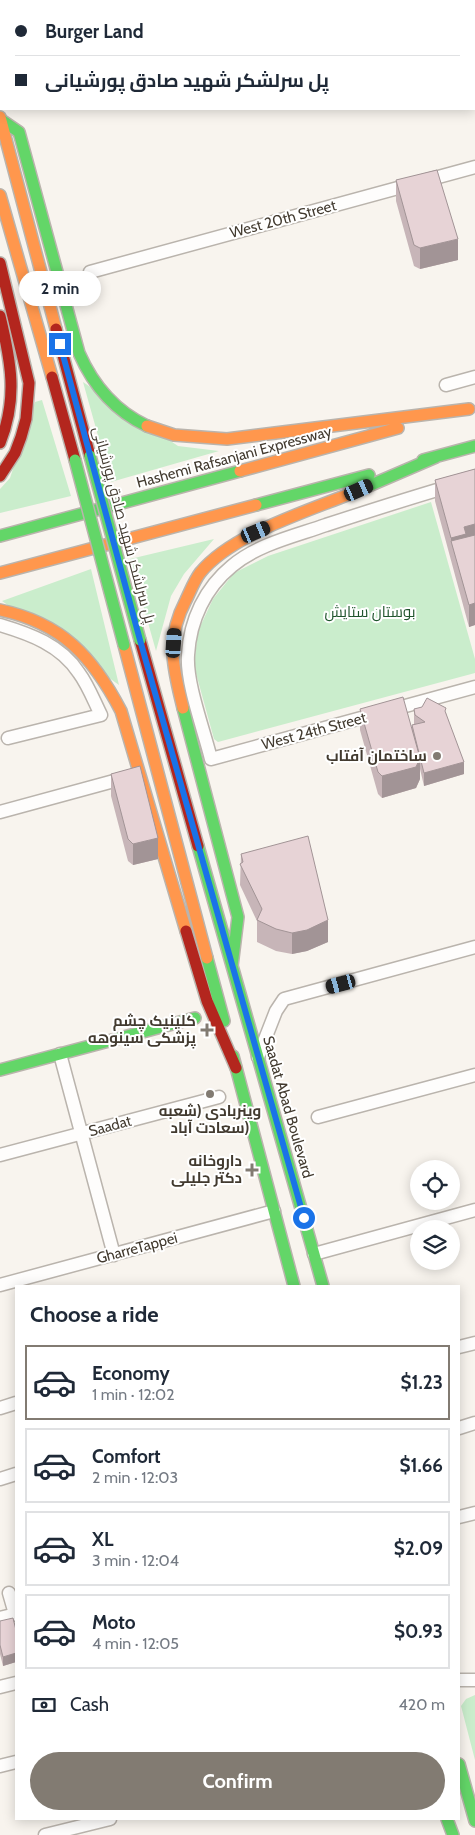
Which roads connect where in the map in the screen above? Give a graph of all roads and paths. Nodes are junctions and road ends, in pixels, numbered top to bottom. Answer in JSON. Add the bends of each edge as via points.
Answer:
{"nodes":[{"id":1,"x":0,"y":118,"type":"edge"},
{"id":2,"x":475,"y":168,"type":"edge"},
{"id":3,"x":0,"y":195,"type":"edge"},
{"id":4,"x":0,"y":263,"type":"edge"},
{"id":5,"x":90,"y":272,"type":"dead end"},
{"id":6,"x":0,"y":316,"type":"edge"},
{"id":7,"x":475,"y":377,"type":"edge"},
{"id":8,"x":446,"y":385,"type":"dead end"},
{"id":9,"x":472,"y":408,"type":"edge"},
{"id":10,"x":0,"y":443,"type":"edge"},
{"id":11,"x":475,"y":446,"type":"edge"},
{"id":12,"x":436,"y":457,"type":"junction"},
{"id":13,"x":0,"y":476,"type":"edge"},
{"id":14,"x":475,"y":479,"type":"edge"},
{"id":15,"x":0,"y":536,"type":"edge"},
{"id":16,"x":0,"y":573,"type":"edge"},
{"id":17,"x":0,"y":610,"type":"edge"},
{"id":18,"x":0,"y":625,"type":"edge"},
{"id":19,"x":475,"y":687,"type":"edge"},
{"id":20,"x":8,"y":738,"type":"dead end"},
{"id":21,"x":128,"y":778,"type":"edge"},
{"id":22,"x":0,"y":812,"type":"edge"},
{"id":23,"x":475,"y":947,"type":"edge"},
{"id":24,"x":232,"y":966,"type":"junction"},
{"id":25,"x":195,"y":1018,"type":"dead end"},
{"id":26,"x":60,"y":1054,"type":"junction"},
{"id":27,"x":258,"y":1057,"type":"junction"},
{"id":28,"x":236,"y":1068,"type":"junction"},
{"id":29,"x":0,"y":1070,"type":"edge"},
{"id":30,"x":475,"y":1075,"type":"edge"},
{"id":31,"x":219,"y":1097,"type":"dead end"},
{"id":32,"x":318,"y":1117,"type":"dead end"},
{"id":33,"x":82,"y":1133,"type":"junction"},
{"id":34,"x":0,"y":1155,"type":"edge"},
{"id":35,"x":475,"y":1210,"type":"edge"},
{"id":36,"x":274,"y":1211,"type":"junction"},
{"id":37,"x":114,"y":1254,"type":"junction"},
{"id":38,"x":314,"y":1254,"type":"junction"},
{"id":39,"x":0,"y":1285,"type":"edge"},
{"id":40,"x":294,"y":1285,"type":"edge"},
{"id":41,"x":323,"y":1285,"type":"edge"},
{"id":42,"x":475,"y":1343,"type":"edge"},
{"id":43,"x":460,"y":1347,"type":"edge"},
{"id":44,"x":15,"y":1403,"type":"edge"},
{"id":45,"x":0,"y":1408,"type":"edge"},
{"id":46,"x":475,"y":1423,"type":"edge"},
{"id":47,"x":460,"y":1428,"type":"edge"},
{"id":48,"x":15,"y":1474,"type":"edge"},
{"id":49,"x":0,"y":1479,"type":"edge"},
{"id":50,"x":475,"y":1513,"type":"edge"},
{"id":51,"x":460,"y":1517,"type":"edge"},
{"id":52,"x":8,"y":1593,"type":"edge"},
{"id":53,"x":15,"y":1611,"type":"edge"},
{"id":54,"x":15,"y":1614,"type":"edge"},
{"id":55,"x":0,"y":1618,"type":"edge"},
{"id":56,"x":460,"y":1680,"type":"edge"},
{"id":57,"x":475,"y":1680,"type":"edge"},
{"id":58,"x":15,"y":1683,"type":"edge"},
{"id":59,"x":0,"y":1687,"type":"edge"},
{"id":60,"x":15,"y":1762,"type":"edge"},
{"id":61,"x":0,"y":1766,"type":"edge"},
{"id":62,"x":460,"y":1768,"type":"edge"},
{"id":63,"x":106,"y":1820,"type":"edge"},
{"id":64,"x":448,"y":1820,"type":"edge"},
{"id":65,"x":475,"y":1821,"type":"edge"},
{"id":66,"x":45,"y":1835,"type":"edge"},
{"id":67,"x":446,"y":1835,"type":"edge"},
{"id":68,"x":453,"y":1835,"type":"edge"}],
"edges":[{"from":1,"to":9,"type":"main road","via":[[19,132],[74,337],[87,372],[107,398],[133,419],[174,435],[227,439]]},
{"from":1,"to":24,"type":"main road","name":"پل سرلشکر شهید صادق پورشیانی","bridge":true,"via":[[140,640]]},
{"from":2,"to":5,"type":"street","name":"West 20th Street"},
{"from":3,"to":28,"type":"main road","name":"پل سرلشکر شهید صادق پورشیانی","bridge":true,"via":[[75,460]]},
{"from":4,"to":13,"type":"main road","via":[[29,384],[21,436]]},
{"from":6,"to":10,"type":"main road","via":[[11,360],[13,391]]},
{"from":7,"to":8,"type":"street"},
{"from":9,"to":15,"type":"main road","name":"Hashemi Rafsanjani Expressway"},
{"from":11,"to":12,"type":"main road"},
{"from":12,"to":16,"type":"main road"},
{"from":12,"to":24,"type":"main road","via":[[240,541],[199,574],[179,614],[173,654],[175,674],[238,918]]},
{"from":14,"to":19,"type":"street","name":"West 24th Street","via":[[288,538],[233,565],[202,600],[192,625],[188,655],[189,675],[212,759]]},
{"from":17,"to":28,"type":"main road","via":[[17,612],[60,634],[89,661],[113,692],[207,1001]]},
{"from":18,"to":20,"type":"street","via":[[44,641],[65,655],[79,672],[101,715]]},
{"from":21,"to":22,"type":"street"},
{"from":23,"to":27,"type":"street","via":[[284,999]]},
{"from":24,"to":27,"type":"main road","name":"Saadat Abad Boulevard"},
{"from":25,"to":26,"type":"main road"},
{"from":26,"to":29,"type":"main road"},
{"from":26,"to":33,"type":"street"},
{"from":27,"to":38,"type":"main road","name":"Saadat Abad Boulevard"},
{"from":28,"to":36,"type":"main road"},
{"from":30,"to":32,"type":"street"},
{"from":31,"to":33,"type":"street","name":"Saadat"},
{"from":33,"to":34,"type":"street","name":"Saadat"},
{"from":33,"to":37,"type":"street"},
{"from":35,"to":38,"type":"street"},
{"from":36,"to":37,"type":"street","name":"GharreTappei"},
{"from":36,"to":40,"type":"main road"},
{"from":37,"to":39,"type":"street","name":"GharreTappei"},
{"from":38,"to":41,"type":"main road","name":"Saadat Abad Boulevard"},
{"from":42,"to":43,"type":"street"},
{"from":44,"to":45,"type":"street"},
{"from":46,"to":47,"type":"street"},
{"from":48,"to":49,"type":"street"},
{"from":50,"to":51,"type":"street"},
{"from":52,"to":53,"type":"street"},
{"from":54,"to":55,"type":"street"},
{"from":56,"to":57,"type":"street"},
{"from":58,"to":59,"type":"street"},
{"from":60,"to":61,"type":"street"},
{"from":62,"to":65,"type":"main road"},
{"from":63,"to":66,"type":"street"},
{"from":64,"to":67,"type":"main road"},
{"from":64,"to":68,"type":"main road"}]}
